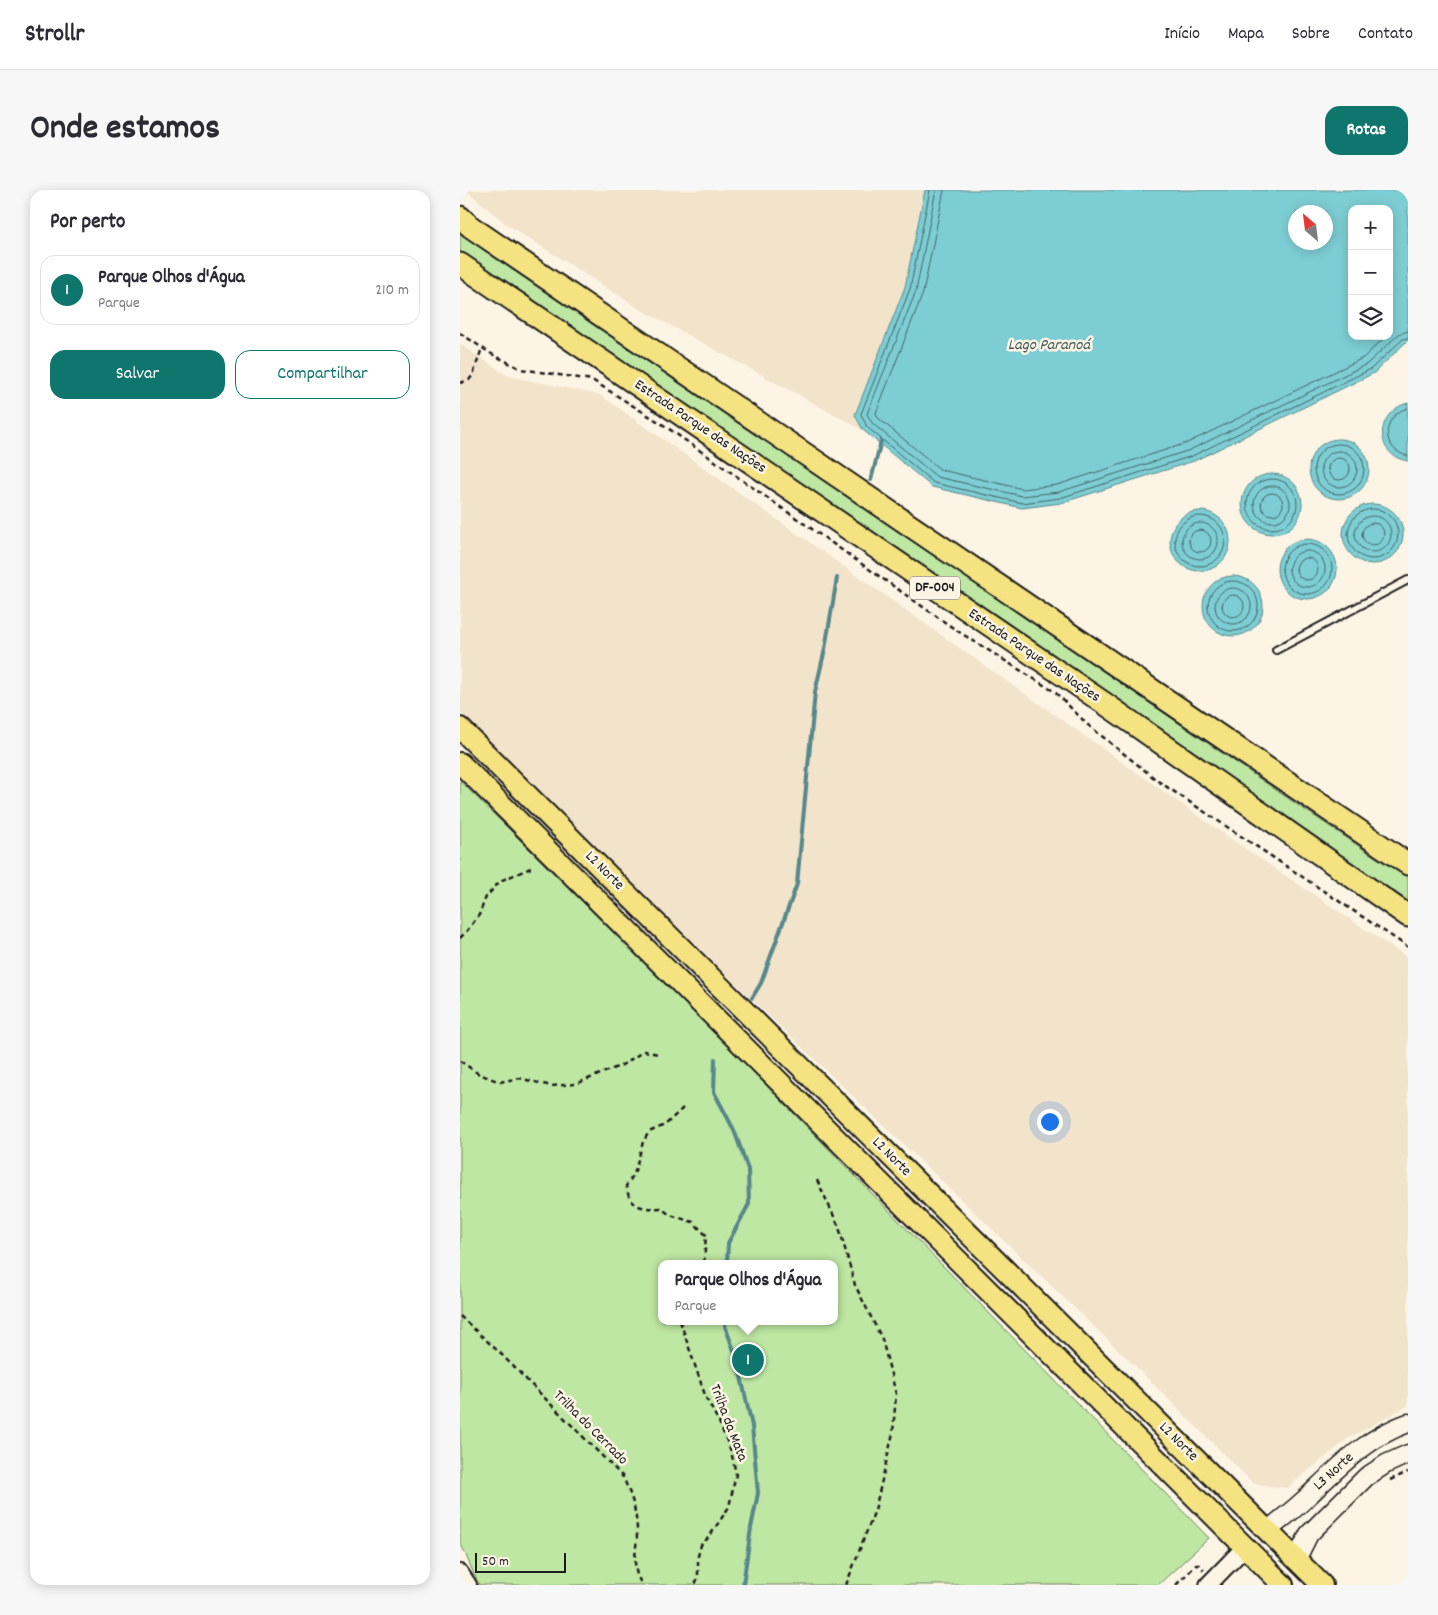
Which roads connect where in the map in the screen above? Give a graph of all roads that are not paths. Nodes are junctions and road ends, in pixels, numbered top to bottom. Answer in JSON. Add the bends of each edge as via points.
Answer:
{"nodes":[{"id":1,"x":460,"y":217,"type":"edge"},
{"id":2,"x":460,"y":264,"type":"edge"},
{"id":3,"x":1408,"y":580,"type":"edge"},
{"id":4,"x":1276,"y":650,"type":"dead end"},
{"id":5,"x":463,"y":736,"type":"edge"},
{"id":6,"x":460,"y":763,"type":"edge"},
{"id":7,"x":1408,"y":864,"type":"edge"},
{"id":8,"x":1408,"y":916,"type":"edge"},
{"id":9,"x":1408,"y":1423,"type":"edge"},
{"id":10,"x":1408,"y":1454,"type":"edge"},
{"id":11,"x":1267,"y":1531,"type":"junction"},
{"id":12,"x":1245,"y":1547,"type":"junction"},
{"id":13,"x":1296,"y":1560,"type":"junction"},
{"id":14,"x":460,"y":1573,"type":"edge"},
{"id":15,"x":1210,"y":1582,"type":"edge"},
{"id":16,"x":468,"y":1585,"type":"edge"},
{"id":17,"x":1283,"y":1585,"type":"edge"},
{"id":18,"x":1322,"y":1585,"type":"edge"}],
"edges":[{"from":1,"to":7,"type":"highway","number":"DF-004"},
{"from":2,"to":8,"type":"highway","name":"Estrada Parque das Nações","number":"DF-004","via":[[1096,698]]},
{"from":3,"to":4,"type":"lane"},
{"from":5,"to":11,"type":"main road","name":"L2 Norte"},
{"from":6,"to":12,"type":"main road","name":"L2 Norte"},
{"from":9,"to":11,"type":"main road","name":"L3 Norte","via":[[1369,1442]]},
{"from":10,"to":13,"type":"main road","name":"L3 Norte","via":[[1366,1477],[1309,1534]]},
{"from":11,"to":13,"type":"main road","name":"L2 Norte"},
{"from":12,"to":15,"type":"street"},
{"from":12,"to":17,"type":"main road","name":"L2 Norte"},
{"from":13,"to":18,"type":"main road","name":"L2 Norte"},
{"from":14,"to":16,"type":"street"}]}
